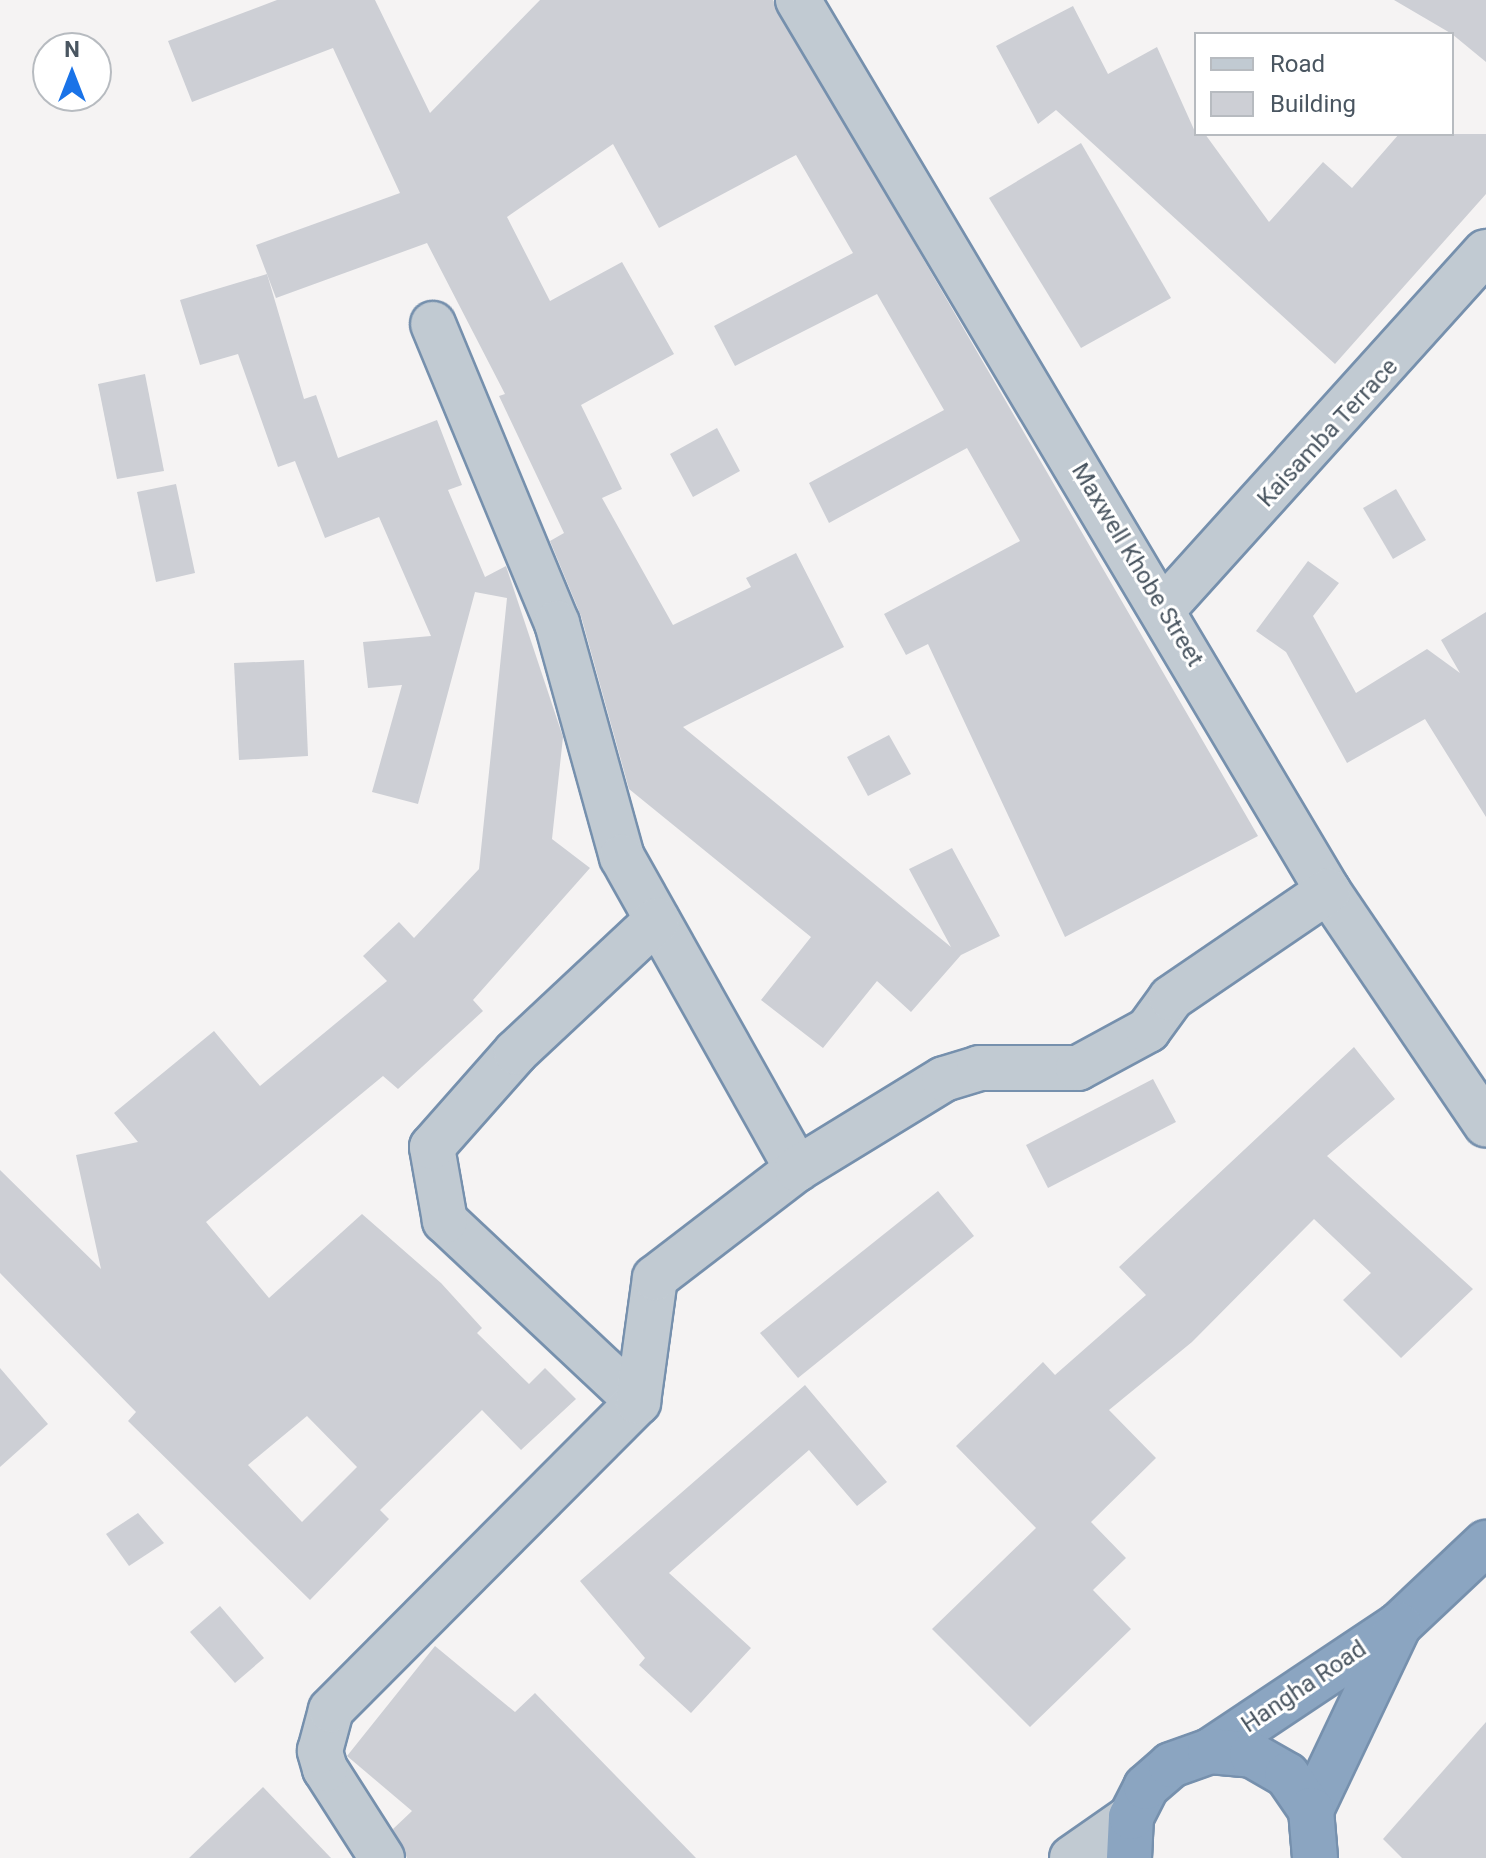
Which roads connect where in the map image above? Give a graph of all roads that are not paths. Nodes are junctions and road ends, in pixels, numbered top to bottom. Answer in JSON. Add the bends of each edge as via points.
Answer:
{"nodes":[{"id":1,"x":798,"y":0,"type":"edge"},
{"id":2,"x":1486,"y":252,"type":"edge"},
{"id":3,"x":433,"y":324,"type":"dead end"},
{"id":4,"x":1164,"y":608,"type":"junction"},
{"id":5,"x":1328,"y":891,"type":"junction"},
{"id":6,"x":657,"y":920,"type":"junction"},
{"id":7,"x":1486,"y":1124,"type":"edge"},
{"id":8,"x":797,"y":1169,"type":"junction"},
{"id":9,"x":638,"y":1402,"type":"junction"},
{"id":10,"x":1486,"y":1543,"type":"edge"},
{"id":11,"x":1399,"y":1625,"type":"junction"},
{"id":12,"x":1210,"y":1751,"type":"junction"},
{"id":13,"x":1311,"y":1810,"type":"junction"},
{"id":14,"x":1130,"y":1838,"type":"edge"},
{"id":15,"x":382,"y":1858,"type":"edge"},
{"id":16,"x":1072,"y":1858,"type":"edge"},
{"id":17,"x":1315,"y":1858,"type":"edge"}],
"edges":[{"from":1,"to":4,"type":"street","name":"Maxwell Khobe Street"},
{"from":2,"to":4,"type":"street","name":"Kaisamba Terrace"},
{"from":3,"to":6,"type":"street","via":[[557,623],[622,857]]},
{"from":4,"to":5,"type":"street","name":"Maxwell Khobe Street"},
{"from":5,"to":7,"type":"street","name":"Maxwell Khobe Street"},
{"from":5,"to":8,"type":"street","via":[[1171,998],[1148,1030],[1078,1068],[979,1068],[944,1079]]},
{"from":6,"to":8,"type":"street"},
{"from":6,"to":9,"type":"street","via":[[516,1052],[432,1147],[445,1221]]},
{"from":8,"to":9,"type":"street","via":[[655,1278]]},
{"from":9,"to":15,"type":"street","via":[[331,1710],[320,1751],[325,1769]]},
{"from":10,"to":11,"type":"highway","name":"Hangha Road"},
{"from":11,"to":12,"type":"highway","name":"Hangha Road"},
{"from":11,"to":13,"type":"highway","name":"Hangha Road"},
{"from":12,"to":13,"type":"highway","via":[[1263,1761],[1287,1775]]},
{"from":12,"to":14,"type":"highway","name":"Hangha Road","via":[[1171,1765],[1146,1787]]},
{"from":13,"to":17,"type":"highway"},
{"from":14,"to":16,"type":"street"}]}
